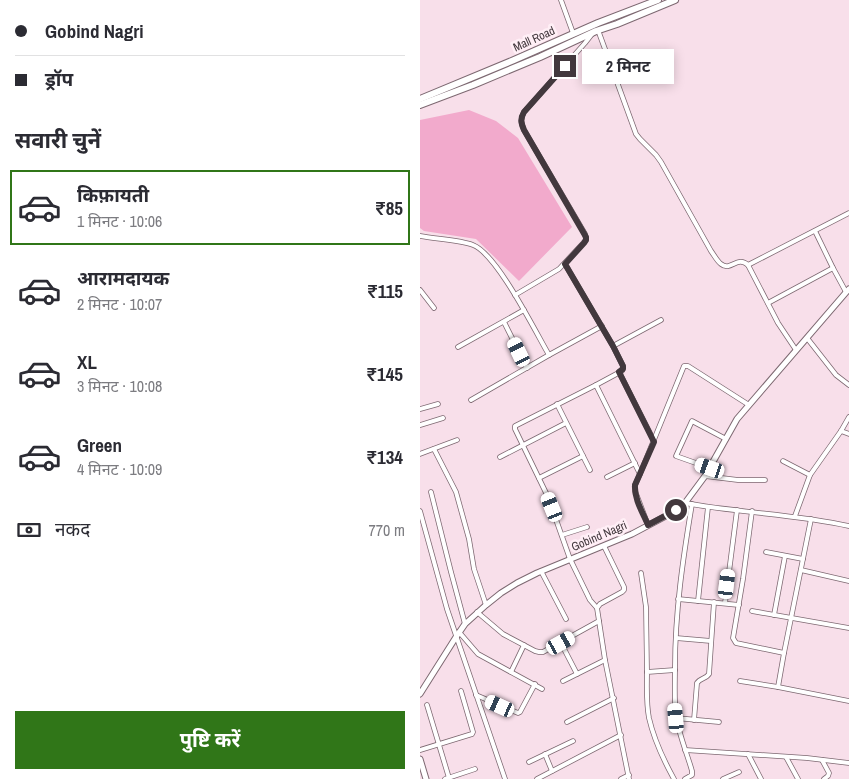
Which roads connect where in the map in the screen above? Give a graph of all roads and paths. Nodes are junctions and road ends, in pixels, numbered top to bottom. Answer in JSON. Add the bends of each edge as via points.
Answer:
{"nodes":[{"id":1,"x":561,"y":0,"type":"edge"},
{"id":2,"x":658,"y":0,"type":"edge"},
{"id":3,"x":675,"y":0,"type":"edge"},
{"id":4,"x":596,"y":31,"type":"junction"},
{"id":5,"x":573,"y":34,"type":"junction"},
{"id":6,"x":583,"y":40,"type":"junction"},
{"id":7,"x":420,"y":99,"type":"edge"},
{"id":8,"x":420,"y":105,"type":"edge"},
{"id":9,"x":849,"y":213,"type":"edge"},
{"id":10,"x":815,"y":231,"type":"junction"},
{"id":11,"x":420,"y":236,"type":"edge"},
{"id":12,"x":565,"y":264,"type":"junction"},
{"id":13,"x":748,"y":265,"type":"junction"},
{"id":14,"x":833,"y":268,"type":"junction"},
{"id":15,"x":420,"y":290,"type":"edge"},
{"id":16,"x":848,"y":290,"type":"edge"},
{"id":17,"x":515,"y":295,"type":"junction"},
{"id":18,"x":768,"y":303,"type":"junction"},
{"id":19,"x":434,"y":308,"type":"dead end"},
{"id":20,"x":524,"y":310,"type":"junction"},
{"id":21,"x":661,"y":320,"type":"dead end"},
{"id":22,"x":504,"y":322,"type":"junction"},
{"id":23,"x":602,"y":326,"type":"junction"},
{"id":24,"x":807,"y":338,"type":"junction"},
{"id":25,"x":613,"y":346,"type":"junction"},
{"id":26,"x":458,"y":347,"type":"dead end"},
{"id":27,"x":796,"y":350,"type":"junction"},
{"id":28,"x":549,"y":355,"type":"junction"},
{"id":29,"x":527,"y":368,"type":"junction"},
{"id":30,"x":619,"y":372,"type":"junction"},
{"id":31,"x":596,"y":385,"type":"junction"},
{"id":32,"x":849,"y":385,"type":"edge"},
{"id":33,"x":471,"y":400,"type":"dead end"},
{"id":34,"x":438,"y":404,"type":"dead end"},
{"id":35,"x":557,"y":404,"type":"junction"},
{"id":36,"x":749,"y":405,"type":"junction"},
{"id":37,"x":420,"y":409,"type":"edge"},
{"id":38,"x":849,"y":417,"type":"edge"},
{"id":39,"x":443,"y":418,"type":"dead end"},
{"id":40,"x":566,"y":423,"type":"junction"},
{"id":41,"x":420,"y":425,"type":"edge"},
{"id":42,"x":841,"y":431,"type":"junction"},
{"id":43,"x":849,"y":434,"type":"edge"},
{"id":44,"x":726,"y":439,"type":"junction"},
{"id":45,"x":457,"y":440,"type":"dead end"},
{"id":46,"x":654,"y":442,"type":"junction"},
{"id":47,"x":523,"y":444,"type":"junction"},
{"id":48,"x":434,"y":449,"type":"junction"},
{"id":49,"x":420,"y":454,"type":"edge"},
{"id":50,"x":583,"y":456,"type":"junction"},
{"id":51,"x":500,"y":457,"type":"dead end"},
{"id":52,"x":783,"y":462,"type":"dead end"},
{"id":53,"x":634,"y":463,"type":"junction"},
{"id":54,"x":710,"y":468,"type":"junction"},
{"id":55,"x":590,"y":470,"type":"dead end"},
{"id":56,"x":640,"y":474,"type":"junction"},
{"id":57,"x":810,"y":475,"type":"junction"},
{"id":58,"x":705,"y":476,"type":"junction"},
{"id":59,"x":607,"y":477,"type":"dead end"},
{"id":60,"x":539,"y":478,"type":"junction"},
{"id":61,"x":765,"y":480,"type":"dead end"},
{"id":62,"x":431,"y":492,"type":"dead end"},
{"id":63,"x":685,"y":503,"type":"junction"},
{"id":64,"x":692,"y":504,"type":"junction"},
{"id":65,"x":708,"y":507,"type":"junction"},
{"id":66,"x":737,"y":510,"type":"junction"},
{"id":67,"x":420,"y":511,"type":"edge"},
{"id":68,"x":752,"y":511,"type":"junction"},
{"id":69,"x":795,"y":516,"type":"junction"},
{"id":70,"x":811,"y":519,"type":"junction"},
{"id":71,"x":648,"y":525,"type":"junction"},
{"id":72,"x":849,"y":526,"type":"edge"},
{"id":73,"x":587,"y":527,"type":"dead end"},
{"id":74,"x":562,"y":534,"type":"junction"},
{"id":75,"x":604,"y":546,"type":"junction"},
{"id":76,"x":766,"y":552,"type":"dead end"},
{"id":77,"x":785,"y":556,"type":"junction"},
{"id":78,"x":570,"y":559,"type":"junction"},
{"id":79,"x":803,"y":559,"type":"junction"},
{"id":80,"x":801,"y":570,"type":"junction"},
{"id":81,"x":542,"y":571,"type":"junction"},
{"id":82,"x":641,"y":573,"type":"dead end"},
{"id":83,"x":849,"y":581,"type":"edge"},
{"id":84,"x":678,"y":599,"type":"junction"},
{"id":85,"x":698,"y":601,"type":"junction"},
{"id":86,"x":714,"y":602,"type":"junction"},
{"id":87,"x":725,"y":603,"type":"junction"},
{"id":88,"x":486,"y":605,"type":"junction"},
{"id":89,"x":739,"y":605,"type":"junction"},
{"id":90,"x":597,"y":608,"type":"junction"},
{"id":91,"x":752,"y":611,"type":"dead end"},
{"id":92,"x":477,"y":612,"type":"junction"},
{"id":93,"x":774,"y":615,"type":"junction"},
{"id":94,"x":792,"y":618,"type":"junction"},
{"id":95,"x":566,"y":620,"type":"dead end"},
{"id":96,"x":599,"y":621,"type":"junction"},
{"id":97,"x":465,"y":624,"type":"junction"},
{"id":98,"x":849,"y":628,"type":"edge"},
{"id":99,"x":458,"y":635,"type":"junction"},
{"id":100,"x":676,"y":638,"type":"junction"},
{"id":101,"x":711,"y":641,"type":"junction"},
{"id":102,"x":561,"y":643,"type":"junction"},
{"id":103,"x":524,"y":645,"type":"junction"},
{"id":104,"x":784,"y":652,"type":"junction"},
{"id":105,"x":605,"y":660,"type":"junction"},
{"id":106,"x":675,"y":670,"type":"junction"},
{"id":107,"x":511,"y":672,"type":"junction"},
{"id":108,"x":647,"y":672,"type":"junction"},
{"id":109,"x":577,"y":674,"type":"junction"},
{"id":110,"x":563,"y":681,"type":"dead end"},
{"id":111,"x":740,"y":681,"type":"dead end"},
{"id":112,"x":535,"y":684,"type":"junction"},
{"id":113,"x":778,"y":687,"type":"junction"},
{"id":114,"x":542,"y":689,"type":"dead end"},
{"id":115,"x":462,"y":691,"type":"dead end"},
{"id":116,"x":420,"y":694,"type":"edge"},
{"id":117,"x":476,"y":695,"type":"junction"},
{"id":118,"x":614,"y":698,"type":"junction"},
{"id":119,"x":849,"y":701,"type":"edge"},
{"id":120,"x":427,"y":705,"type":"dead end"},
{"id":121,"x":676,"y":718,"type":"junction"},
{"id":122,"x":694,"y":720,"type":"junction"},
{"id":123,"x":567,"y":722,"type":"dead end"},
{"id":124,"x":718,"y":722,"type":"dead end"},
{"id":125,"x":621,"y":736,"type":"junction"},
{"id":126,"x":572,"y":740,"type":"dead end"},
{"id":127,"x":439,"y":744,"type":"junction"},
{"id":128,"x":420,"y":750,"type":"edge"},
{"id":129,"x":685,"y":750,"type":"junction"},
{"id":130,"x":545,"y":754,"type":"junction"},
{"id":131,"x":748,"y":754,"type":"junction"},
{"id":132,"x":786,"y":756,"type":"junction"},
{"id":133,"x":420,"y":759,"type":"edge"},
{"id":134,"x":822,"y":760,"type":"junction"},
{"id":135,"x":529,"y":762,"type":"dead end"},
{"id":136,"x":849,"y":763,"type":"edge"},
{"id":137,"x":475,"y":769,"type":"dead end"},
{"id":138,"x":552,"y":771,"type":"junction"},
{"id":139,"x":739,"y":772,"type":"dead end"},
{"id":140,"x":629,"y":777,"type":"edge"},
{"id":141,"x":447,"y":778,"type":"edge"},
{"id":142,"x":426,"y":779,"type":"edge"},
{"id":143,"x":506,"y":779,"type":"edge"},
{"id":144,"x":537,"y":779,"type":"edge"},
{"id":145,"x":621,"y":779,"type":"edge"},
{"id":146,"x":674,"y":779,"type":"edge"},
{"id":147,"x":685,"y":779,"type":"edge"},
{"id":148,"x":725,"y":779,"type":"edge"},
{"id":149,"x":761,"y":779,"type":"edge"},
{"id":150,"x":798,"y":779,"type":"edge"},
{"id":151,"x":824,"y":779,"type":"edge"}],
"edges":[{"from":1,"to":5,"type":"street"},
{"from":2,"to":5,"type":"highway","name":"Mall Road"},
{"from":3,"to":4,"type":"highway"},
{"from":4,"to":6,"type":"highway"},
{"from":4,"to":13,"type":"street","via":[[636,134],[661,162],[711,251],[722,265],[731,266],[741,261]]},
{"from":5,"to":7,"type":"highway","name":"Mall Road"},
{"from":6,"to":8,"type":"highway"},
{"from":6,"to":12,"type":"street","via":[[521,117],[524,130],[586,237]]},
{"from":9,"to":10,"type":"street"},
{"from":10,"to":13,"type":"street"},
{"from":10,"to":14,"type":"street"},
{"from":11,"to":17,"type":"street","via":[[475,245],[498,268]]},
{"from":12,"to":17,"type":"street"},
{"from":12,"to":23,"type":"street"},
{"from":13,"to":18,"type":"street"},
{"from":14,"to":16,"type":"street"},
{"from":14,"to":18,"type":"street"},
{"from":15,"to":19,"type":"street"},
{"from":16,"to":24,"type":"street","name":"Gobind Nagri"},
{"from":17,"to":20,"type":"street"},
{"from":18,"to":27,"type":"street"},
{"from":20,"to":22,"type":"street"},
{"from":20,"to":28,"type":"street"},
{"from":21,"to":25,"type":"street"},
{"from":22,"to":26,"type":"street"},
{"from":22,"to":29,"type":"street"},
{"from":23,"to":25,"type":"street"},
{"from":23,"to":28,"type":"street"},
{"from":24,"to":27,"type":"street","name":"Gobind Nagri"},
{"from":24,"to":32,"type":"street","via":[[836,375]]},
{"from":25,"to":30,"type":"street","via":[[623,366]]},
{"from":27,"to":36,"type":"street","name":"Gobind Nagri"},
{"from":28,"to":29,"type":"street"},
{"from":29,"to":33,"type":"street"},
{"from":30,"to":31,"type":"street"},
{"from":30,"to":46,"type":"street"},
{"from":31,"to":35,"type":"street"},
{"from":31,"to":53,"type":"street"},
{"from":34,"to":37,"type":"street"},
{"from":35,"to":40,"type":"street"},
{"from":35,"to":47,"type":"street","via":[[515,426]]},
{"from":36,"to":44,"type":"street","name":"Gobind Nagri"},
{"from":36,"to":46,"type":"street","via":[[684,366]]},
{"from":38,"to":42,"type":"street"},
{"from":39,"to":41,"type":"street"},
{"from":40,"to":47,"type":"street"},
{"from":40,"to":50,"type":"street"},
{"from":42,"to":43,"type":"street"},
{"from":42,"to":57,"type":"street"},
{"from":44,"to":54,"type":"street","name":"Gobind Nagri"},
{"from":44,"to":54,"type":"street","via":[[692,422],[676,456]]},
{"from":45,"to":48,"type":"street"},
{"from":46,"to":56,"type":"street"},
{"from":47,"to":51,"type":"street"},
{"from":47,"to":60,"type":"street"},
{"from":48,"to":49,"type":"street"},
{"from":48,"to":88,"type":"street","via":[[459,501]]},
{"from":50,"to":55,"type":"street"},
{"from":50,"to":60,"type":"street"},
{"from":52,"to":57,"type":"street"},
{"from":53,"to":56,"type":"street"},
{"from":53,"to":59,"type":"street"},
{"from":54,"to":58,"type":"street","name":"Gobind Nagri"},
{"from":56,"to":71,"type":"street","via":[[635,491]]},
{"from":57,"to":69,"type":"street"},
{"from":58,"to":61,"type":"street"},
{"from":58,"to":63,"type":"street","name":"Gobind Nagri"},
{"from":60,"to":74,"type":"street"},
{"from":62,"to":97,"type":"street"},
{"from":63,"to":64,"type":"street"},
{"from":63,"to":71,"type":"street","name":"Gobind Nagri"},
{"from":64,"to":65,"type":"street"},
{"from":64,"to":84,"type":"street"},
{"from":65,"to":66,"type":"street"},
{"from":65,"to":85,"type":"street"},
{"from":66,"to":68,"type":"street"},
{"from":66,"to":87,"type":"street"},
{"from":67,"to":99,"type":"street","via":[[440,586]]},
{"from":68,"to":69,"type":"street"},
{"from":68,"to":89,"type":"street"},
{"from":69,"to":70,"type":"street"},
{"from":70,"to":72,"type":"street"},
{"from":70,"to":79,"type":"street"},
{"from":71,"to":75,"type":"street","name":"Gobind Nagri"},
{"from":73,"to":74,"type":"street"},
{"from":74,"to":78,"type":"street"},
{"from":75,"to":78,"type":"street","name":"Gobind Nagri"},
{"from":75,"to":90,"type":"street","via":[[624,590]]},
{"from":76,"to":77,"type":"street"},
{"from":77,"to":79,"type":"street"},
{"from":77,"to":93,"type":"street"},
{"from":78,"to":81,"type":"street","name":"Gobind Nagri"},
{"from":78,"to":90,"type":"street"},
{"from":79,"to":80,"type":"street"},
{"from":80,"to":83,"type":"street"},
{"from":80,"to":94,"type":"street"},
{"from":81,"to":88,"type":"street","name":"Gobind Nagri","via":[[517,583]]},
{"from":81,"to":95,"type":"street"},
{"from":82,"to":108,"type":"street","via":[[646,607]]},
{"from":84,"to":85,"type":"street"},
{"from":84,"to":100,"type":"street"},
{"from":85,"to":86,"type":"street"},
{"from":86,"to":87,"type":"street"},
{"from":86,"to":101,"type":"street"},
{"from":87,"to":89,"type":"street"},
{"from":88,"to":92,"type":"street","name":"Gobind Nagri"},
{"from":89,"to":104,"type":"street","via":[[734,641]]},
{"from":90,"to":96,"type":"street"},
{"from":91,"to":93,"type":"street"},
{"from":92,"to":97,"type":"street","name":"Gobind Nagri"},
{"from":92,"to":103,"type":"street","via":[[503,634]]},
{"from":93,"to":94,"type":"street"},
{"from":94,"to":98,"type":"street"},
{"from":94,"to":104,"type":"street"},
{"from":96,"to":102,"type":"street"},
{"from":96,"to":105,"type":"street"},
{"from":97,"to":99,"type":"street","name":"Gobind Nagri"},
{"from":99,"to":107,"type":"street","via":[[478,654]]},
{"from":99,"to":116,"type":"street","name":"Gobind Nagri"},
{"from":99,"to":117,"type":"street"},
{"from":100,"to":101,"type":"street"},
{"from":100,"to":106,"type":"street"},
{"from":101,"to":122,"type":"street","via":[[708,676],[697,683]]},
{"from":102,"to":103,"type":"street","via":[[539,652]]},
{"from":102,"to":109,"type":"street"},
{"from":103,"to":107,"type":"street"},
{"from":104,"to":113,"type":"street"},
{"from":105,"to":109,"type":"street"},
{"from":105,"to":118,"type":"street"},
{"from":106,"to":108,"type":"street"},
{"from":106,"to":121,"type":"street"},
{"from":107,"to":112,"type":"street"},
{"from":108,"to":146,"type":"street","via":[[649,717],[660,753]]},
{"from":109,"to":110,"type":"street"},
{"from":111,"to":113,"type":"street"},
{"from":112,"to":114,"type":"street"},
{"from":112,"to":117,"type":"street","via":[[518,713]]},
{"from":113,"to":119,"type":"street"},
{"from":115,"to":127,"type":"street","via":[[473,732]]},
{"from":117,"to":143,"type":"street"},
{"from":118,"to":123,"type":"street"},
{"from":118,"to":125,"type":"street"},
{"from":120,"to":127,"type":"street"},
{"from":121,"to":122,"type":"street"},
{"from":121,"to":129,"type":"street"},
{"from":122,"to":124,"type":"street"},
{"from":125,"to":138,"type":"street"},
{"from":125,"to":140,"type":"street"},
{"from":126,"to":130,"type":"street"},
{"from":127,"to":128,"type":"street"},
{"from":127,"to":141,"type":"street"},
{"from":129,"to":131,"type":"street"},
{"from":129,"to":147,"type":"street","via":[[692,771],[692,775]]},
{"from":130,"to":135,"type":"street"},
{"from":130,"to":138,"type":"street"},
{"from":131,"to":132,"type":"street"},
{"from":131,"to":149,"type":"street"},
{"from":132,"to":134,"type":"street"},
{"from":132,"to":150,"type":"street"},
{"from":133,"to":142,"type":"street"},
{"from":134,"to":136,"type":"street"},
{"from":134,"to":151,"type":"street","via":[[829,772]]},
{"from":137,"to":141,"type":"street"},
{"from":138,"to":144,"type":"street"},
{"from":139,"to":148,"type":"street"},
{"from":140,"to":145,"type":"street"}]}
